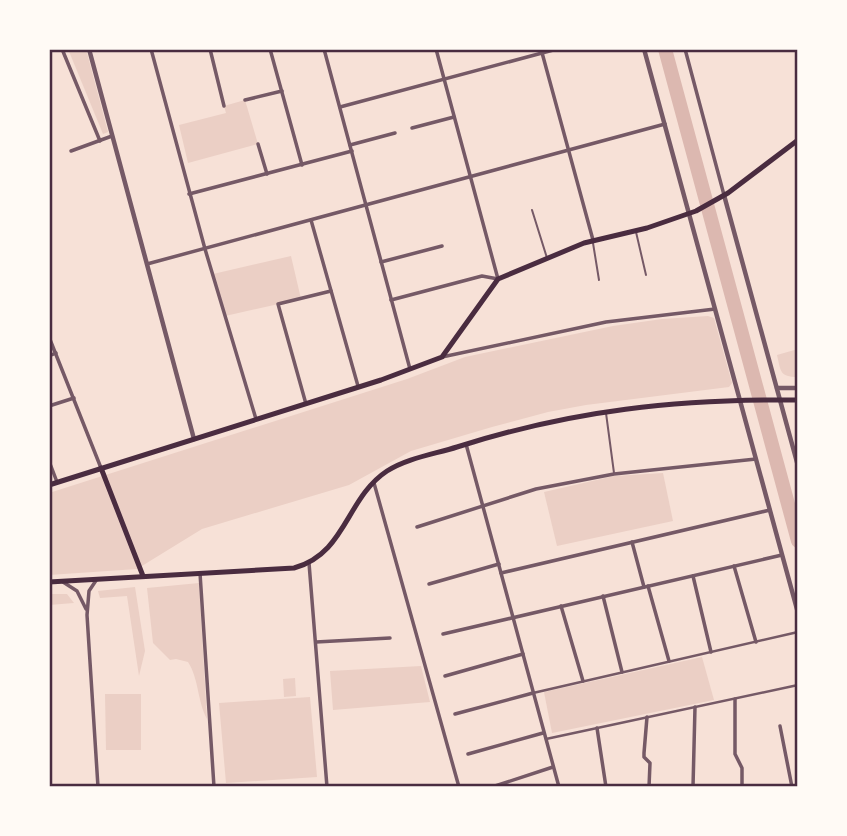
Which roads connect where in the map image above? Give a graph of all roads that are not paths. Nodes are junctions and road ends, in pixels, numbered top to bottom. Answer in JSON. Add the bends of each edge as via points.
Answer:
{"nodes":[{"id":1,"x":62,"y":49,"type":"edge"},
{"id":2,"x":89,"y":49,"type":"edge"},
{"id":3,"x":151,"y":49,"type":"edge"},
{"id":4,"x":210,"y":49,"type":"edge"},
{"id":5,"x":270,"y":49,"type":"edge"},
{"id":6,"x":324,"y":49,"type":"edge"},
{"id":7,"x":436,"y":49,"type":"edge"},
{"id":8,"x":557,"y":49,"type":"edge"},
{"id":9,"x":644,"y":49,"type":"edge"},
{"id":10,"x":685,"y":49,"type":"edge"},
{"id":11,"x":541,"y":51,"type":"edge"},
{"id":12,"x":444,"y":81,"type":"junction"},
{"id":13,"x":282,"y":91,"type":"junction"},
{"id":14,"x":246,"y":100,"type":"dead end"},
{"id":15,"x":224,"y":106,"type":"dead end"},
{"id":16,"x":340,"y":107,"type":"junction"},
{"id":17,"x":454,"y":117,"type":"junction"},
{"id":18,"x":665,"y":124,"type":"junction"},
{"id":19,"x":412,"y":128,"type":"dead end"},
{"id":20,"x":395,"y":133,"type":"dead end"},
{"id":21,"x":112,"y":136,"type":"junction"},
{"id":22,"x":798,"y":140,"type":"edge"},
{"id":23,"x":100,"y":141,"type":"junction"},
{"id":24,"x":258,"y":144,"type":"dead end"},
{"id":25,"x":350,"y":145,"type":"junction"},
{"id":26,"x":568,"y":150,"type":"junction"},
{"id":27,"x":71,"y":151,"type":"dead end"},
{"id":28,"x":352,"y":152,"type":"junction"},
{"id":29,"x":302,"y":165,"type":"junction"},
{"id":30,"x":267,"y":174,"type":"junction"},
{"id":31,"x":470,"y":177,"type":"junction"},
{"id":32,"x":189,"y":194,"type":"junction"},
{"id":33,"x":724,"y":195,"type":"junction"},
{"id":34,"x":366,"y":205,"type":"junction"},
{"id":35,"x":532,"y":210,"type":"dead end"},
{"id":36,"x":689,"y":215,"type":"junction"},
{"id":37,"x":311,"y":220,"type":"junction"},
{"id":38,"x":636,"y":231,"type":"junction"},
{"id":39,"x":593,"y":240,"type":"junction"},
{"id":40,"x":442,"y":246,"type":"dead end"},
{"id":41,"x":205,"y":248,"type":"junction"},
{"id":42,"x":547,"y":259,"type":"junction"},
{"id":43,"x":381,"y":262,"type":"junction"},
{"id":44,"x":147,"y":264,"type":"junction"},
{"id":45,"x":646,"y":275,"type":"dead end"},
{"id":46,"x":498,"y":279,"type":"junction"},
{"id":47,"x":599,"y":280,"type":"dead end"},
{"id":48,"x":331,"y":291,"type":"junction"},
{"id":49,"x":391,"y":300,"type":"junction"},
{"id":50,"x":715,"y":309,"type":"junction"},
{"id":51,"x":49,"y":337,"type":"edge"},
{"id":52,"x":56,"y":354,"type":"junction"},
{"id":53,"x":49,"y":356,"type":"edge"},
{"id":54,"x":442,"y":357,"type":"junction"},
{"id":55,"x":410,"y":369,"type":"junction"},
{"id":56,"x":358,"y":387,"type":"junction"},
{"id":57,"x":777,"y":388,"type":"junction"},
{"id":58,"x":798,"y":388,"type":"edge"},
{"id":59,"x":74,"y":398,"type":"junction"},
{"id":60,"x":742,"y":400,"type":"junction"},
{"id":61,"x":780,"y":400,"type":"junction"},
{"id":62,"x":798,"y":400,"type":"edge"},
{"id":63,"x":306,"y":404,"type":"junction"},
{"id":64,"x":49,"y":406,"type":"edge"},
{"id":65,"x":605,"y":410,"type":"junction"},
{"id":66,"x":256,"y":419,"type":"junction"},
{"id":67,"x":194,"y":439,"type":"junction"},
{"id":68,"x":466,"y":444,"type":"junction"},
{"id":69,"x":756,"y":459,"type":"junction"},
{"id":70,"x":49,"y":461,"type":"edge"},
{"id":71,"x":798,"y":466,"type":"edge"},
{"id":72,"x":101,"y":468,"type":"junction"},
{"id":73,"x":614,"y":474,"type":"junction"},
{"id":74,"x":57,"y":483,"type":"junction"},
{"id":75,"x":374,"y":483,"type":"junction"},
{"id":76,"x":49,"y":485,"type":"edge"},
{"id":77,"x":483,"y":507,"type":"junction"},
{"id":78,"x":770,"y":510,"type":"junction"},
{"id":79,"x":417,"y":527,"type":"dead end"},
{"id":80,"x":632,"y":542,"type":"junction"},
{"id":81,"x":782,"y":555,"type":"junction"},
{"id":82,"x":309,"y":564,"type":"junction"},
{"id":83,"x":499,"y":564,"type":"junction"},
{"id":84,"x":733,"y":566,"type":"junction"},
{"id":85,"x":200,"y":573,"type":"junction"},
{"id":86,"x":501,"y":573,"type":"junction"},
{"id":87,"x":143,"y":576,"type":"junction"},
{"id":88,"x":693,"y":576,"type":"junction"},
{"id":89,"x":97,"y":579,"type":"junction"},
{"id":90,"x":49,"y":582,"type":"edge"},
{"id":91,"x":62,"y":582,"type":"junction"},
{"id":92,"x":429,"y":584,"type":"dead end"},
{"id":93,"x":646,"y":587,"type":"junction"},
{"id":94,"x":603,"y":596,"type":"junction"},
{"id":95,"x":561,"y":606,"type":"junction"},
{"id":96,"x":798,"y":613,"type":"edge"},
{"id":97,"x":87,"y":615,"type":"junction"},
{"id":98,"x":513,"y":617,"type":"junction"},
{"id":99,"x":798,"y":632,"type":"edge"},
{"id":100,"x":443,"y":635,"type":"dead end"},
{"id":101,"x":390,"y":638,"type":"dead end"},
{"id":102,"x":316,"y":642,"type":"junction"},
{"id":103,"x":756,"y":642,"type":"junction"},
{"id":104,"x":711,"y":652,"type":"junction"},
{"id":105,"x":523,"y":654,"type":"junction"},
{"id":106,"x":669,"y":662,"type":"junction"},
{"id":107,"x":622,"y":672,"type":"junction"},
{"id":108,"x":445,"y":676,"type":"dead end"},
{"id":109,"x":583,"y":681,"type":"junction"},
{"id":110,"x":798,"y":685,"type":"edge"},
{"id":111,"x":533,"y":692,"type":"junction"},
{"id":112,"x":735,"y":699,"type":"junction"},
{"id":113,"x":695,"y":707,"type":"junction"},
{"id":114,"x":455,"y":714,"type":"dead end"},
{"id":115,"x":647,"y":717,"type":"junction"},
{"id":116,"x":779,"y":726,"type":"dead end"},
{"id":117,"x":597,"y":728,"type":"junction"},
{"id":118,"x":544,"y":732,"type":"junction"},
{"id":119,"x":546,"y":738,"type":"junction"},
{"id":120,"x":468,"y":754,"type":"dead end"},
{"id":121,"x":554,"y":767,"type":"junction"},
{"id":122,"x":99,"y":787,"type":"edge"},
{"id":123,"x":214,"y":787,"type":"edge"},
{"id":124,"x":327,"y":787,"type":"edge"},
{"id":125,"x":459,"y":787,"type":"edge"},
{"id":126,"x":492,"y":787,"type":"edge"},
{"id":127,"x":559,"y":787,"type":"edge"},
{"id":128,"x":606,"y":787,"type":"edge"},
{"id":129,"x":649,"y":787,"type":"edge"},
{"id":130,"x":693,"y":787,"type":"edge"},
{"id":131,"x":742,"y":787,"type":"edge"},
{"id":132,"x":792,"y":787,"type":"edge"}],
"edges":[{"from":1,"to":23,"type":"street"},
{"from":2,"to":21,"type":"street"},
{"from":3,"to":32,"type":"street"},
{"from":4,"to":15,"type":"street"},
{"from":5,"to":13,"type":"street"},
{"from":6,"to":16,"type":"street"},
{"from":7,"to":12,"type":"street"},
{"from":8,"to":11,"type":"street"},
{"from":9,"to":18,"type":"street"},
{"from":10,"to":33,"type":"street"},
{"from":11,"to":12,"type":"street"},
{"from":11,"to":26,"type":"street"},
{"from":12,"to":16,"type":"street"},
{"from":12,"to":17,"type":"street"},
{"from":13,"to":14,"type":"street"},
{"from":13,"to":29,"type":"street"},
{"from":16,"to":25,"type":"street"},
{"from":17,"to":19,"type":"street"},
{"from":17,"to":31,"type":"street"},
{"from":18,"to":26,"type":"street"},
{"from":18,"to":36,"type":"street"},
{"from":20,"to":25,"type":"street"},
{"from":21,"to":23,"type":"street"},
{"from":21,"to":44,"type":"street"},
{"from":22,"to":33,"type":"main road"},
{"from":23,"to":27,"type":"street"},
{"from":24,"to":30,"type":"street"},
{"from":25,"to":28,"type":"street"},
{"from":26,"to":31,"type":"street"},
{"from":26,"to":39,"type":"street"},
{"from":28,"to":29,"type":"street"},
{"from":28,"to":34,"type":"street"},
{"from":29,"to":30,"type":"street"},
{"from":30,"to":32,"type":"street"},
{"from":31,"to":34,"type":"street"},
{"from":31,"to":46,"type":"street"},
{"from":32,"to":41,"type":"street"},
{"from":33,"to":36,"type":"main road"},
{"from":33,"to":57,"type":"street"},
{"from":34,"to":37,"type":"street"},
{"from":34,"to":43,"type":"street"},
{"from":35,"to":42,"type":"lane"},
{"from":36,"to":38,"type":"main road"},
{"from":36,"to":50,"type":"street"},
{"from":37,"to":41,"type":"street"},
{"from":37,"to":48,"type":"street"},
{"from":38,"to":39,"type":"main road"},
{"from":38,"to":45,"type":"lane"},
{"from":39,"to":42,"type":"main road"},
{"from":39,"to":47,"type":"lane"},
{"from":40,"to":43,"type":"street"},
{"from":41,"to":44,"type":"street"},
{"from":41,"to":66,"type":"street"},
{"from":42,"to":46,"type":"main road"},
{"from":43,"to":49,"type":"street"},
{"from":44,"to":67,"type":"street"},
{"from":46,"to":49,"type":"street","via":[[482,276]]},
{"from":46,"to":54,"type":"main road"},
{"from":48,"to":56,"type":"street"},
{"from":48,"to":63,"type":"street","via":[[278,304]]},
{"from":49,"to":55,"type":"street"},
{"from":50,"to":54,"type":"street","via":[[606,322]]},
{"from":50,"to":60,"type":"street"},
{"from":51,"to":52,"type":"street"},
{"from":52,"to":53,"type":"street"},
{"from":52,"to":59,"type":"street"},
{"from":54,"to":55,"type":"main road"},
{"from":55,"to":56,"type":"main road"},
{"from":56,"to":63,"type":"main road"},
{"from":57,"to":58,"type":"street"},
{"from":57,"to":61,"type":"street"},
{"from":59,"to":64,"type":"street"},
{"from":59,"to":72,"type":"street"},
{"from":60,"to":61,"type":"main road"},
{"from":60,"to":65,"type":"main road"},
{"from":60,"to":69,"type":"street"},
{"from":61,"to":62,"type":"main road"},
{"from":61,"to":71,"type":"street"},
{"from":63,"to":66,"type":"main road"},
{"from":65,"to":68,"type":"main road"},
{"from":65,"to":73,"type":"lane"},
{"from":66,"to":67,"type":"main road"},
{"from":67,"to":72,"type":"main road"},
{"from":68,"to":75,"type":"main road","via":[[389,470]]},
{"from":68,"to":77,"type":"street"},
{"from":69,"to":73,"type":"street"},
{"from":69,"to":78,"type":"street"},
{"from":70,"to":74,"type":"street"},
{"from":72,"to":74,"type":"main road"},
{"from":72,"to":87,"type":"main road"},
{"from":73,"to":77,"type":"street","via":[[536,489]]},
{"from":74,"to":76,"type":"main road"},
{"from":75,"to":82,"type":"main road","via":[[334,542]]},
{"from":75,"to":125,"type":"street"},
{"from":77,"to":79,"type":"street"},
{"from":77,"to":83,"type":"street"},
{"from":78,"to":80,"type":"street"},
{"from":78,"to":81,"type":"street"},
{"from":80,"to":86,"type":"street"},
{"from":80,"to":93,"type":"street"},
{"from":81,"to":84,"type":"street"},
{"from":81,"to":96,"type":"street"},
{"from":82,"to":85,"type":"main road"},
{"from":82,"to":102,"type":"street"},
{"from":83,"to":86,"type":"street"},
{"from":83,"to":92,"type":"street"},
{"from":84,"to":88,"type":"street"},
{"from":84,"to":103,"type":"street"},
{"from":85,"to":87,"type":"main road"},
{"from":85,"to":123,"type":"street"},
{"from":86,"to":98,"type":"street"},
{"from":87,"to":89,"type":"main road"},
{"from":88,"to":93,"type":"street"},
{"from":88,"to":104,"type":"street"},
{"from":89,"to":91,"type":"main road"},
{"from":89,"to":97,"type":"street","via":[[89,591]]},
{"from":90,"to":91,"type":"main road"},
{"from":91,"to":97,"type":"street","via":[[77,591]]},
{"from":93,"to":94,"type":"street"},
{"from":93,"to":106,"type":"street"},
{"from":94,"to":95,"type":"street"},
{"from":94,"to":107,"type":"street"},
{"from":95,"to":98,"type":"street"},
{"from":95,"to":109,"type":"street"},
{"from":97,"to":122,"type":"street"},
{"from":98,"to":100,"type":"street"},
{"from":98,"to":105,"type":"street"},
{"from":99,"to":103,"type":"street"},
{"from":101,"to":102,"type":"street"},
{"from":102,"to":124,"type":"street"},
{"from":103,"to":104,"type":"street"},
{"from":104,"to":106,"type":"street"},
{"from":105,"to":108,"type":"street"},
{"from":105,"to":111,"type":"street"},
{"from":106,"to":107,"type":"street"},
{"from":107,"to":109,"type":"street"},
{"from":109,"to":111,"type":"street"},
{"from":110,"to":112,"type":"street"},
{"from":111,"to":114,"type":"street"},
{"from":111,"to":118,"type":"street"},
{"from":112,"to":113,"type":"street"},
{"from":112,"to":131,"type":"street","via":[[735,754],[742,768]]},
{"from":113,"to":115,"type":"street"},
{"from":113,"to":130,"type":"street"},
{"from":115,"to":117,"type":"street"},
{"from":115,"to":129,"type":"street","via":[[644,753],[650,763]]},
{"from":116,"to":132,"type":"street"},
{"from":117,"to":119,"type":"street"},
{"from":117,"to":128,"type":"street"},
{"from":118,"to":119,"type":"street"},
{"from":118,"to":120,"type":"street"},
{"from":119,"to":121,"type":"street"},
{"from":121,"to":126,"type":"street"},
{"from":121,"to":127,"type":"street"}]}
